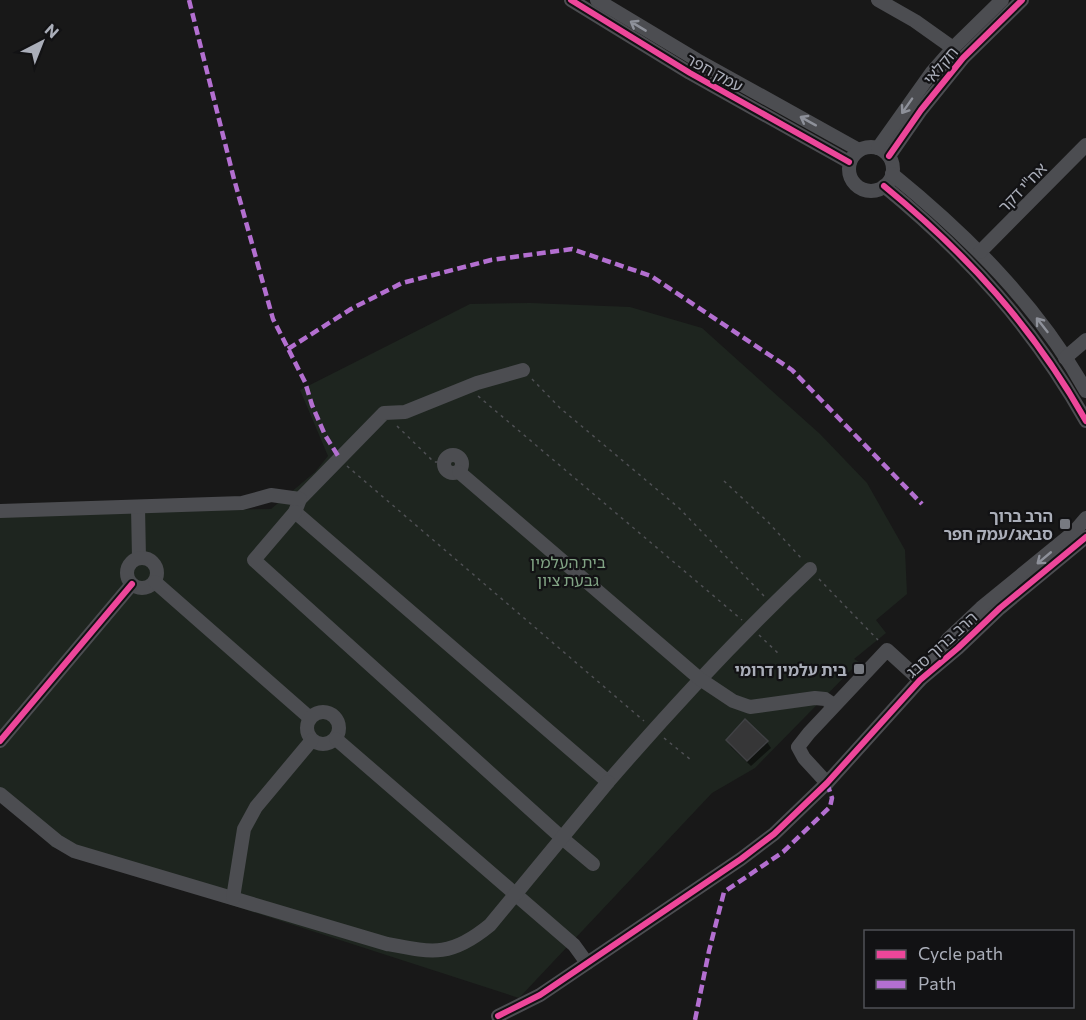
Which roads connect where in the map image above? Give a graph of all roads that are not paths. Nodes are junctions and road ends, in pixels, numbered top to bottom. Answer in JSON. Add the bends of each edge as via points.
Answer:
{"nodes":[{"id":1,"x":571,"y":0,"type":"edge"},
{"id":2,"x":597,"y":0,"type":"edge"},
{"id":3,"x":878,"y":0,"type":"edge"},
{"id":4,"x":1002,"y":0,"type":"edge"},
{"id":5,"x":1023,"y":0,"type":"edge"},
{"id":6,"x":953,"y":48,"type":"junction"},
{"id":7,"x":1086,"y":145,"type":"edge"},
{"id":8,"x":859,"y":150,"type":"junction"},
{"id":9,"x":883,"y":152,"type":"junction"},
{"id":10,"x":849,"y":162,"type":"junction"},
{"id":11,"x":892,"y":174,"type":"junction"},
{"id":12,"x":884,"y":186,"type":"junction"},
{"id":13,"x":980,"y":252,"type":"junction"},
{"id":14,"x":1086,"y":340,"type":"edge"},
{"id":15,"x":1065,"y":358,"type":"junction"},
{"id":16,"x":523,"y":370,"type":"road end"},
{"id":17,"x":1086,"y":391,"type":"edge"},
{"id":18,"x":1086,"y":420,"type":"edge"},
{"id":19,"x":444,"y":462,"type":"road end"},
{"id":20,"x":298,"y":505,"type":"junction"},
{"id":21,"x":138,"y":507,"type":"junction"},
{"id":22,"x":0,"y":512,"type":"edge"},
{"id":23,"x":1086,"y":518,"type":"edge"},
{"id":24,"x":1086,"y":537,"type":"edge"},
{"id":25,"x":139,"y":558,"type":"junction"},
{"id":26,"x":810,"y":569,"type":"dead end"},
{"id":27,"x":155,"y":582,"type":"junction"},
{"id":28,"x":132,"y":584,"type":"junction"},
{"id":29,"x":700,"y":679,"type":"junction"},
{"id":30,"x":920,"y":680,"type":"junction"},
{"id":31,"x":834,"y":705,"type":"junction"},
{"id":32,"x":310,"y":718,"type":"junction"},
{"id":33,"x":336,"y":739,"type":"junction"},
{"id":34,"x":312,"y":740,"type":"junction"},
{"id":35,"x":0,"y":741,"type":"edge"},
{"id":36,"x":608,"y":782,"type":"junction"},
{"id":37,"x":827,"y":783,"type":"junction"},
{"id":38,"x":0,"y":794,"type":"edge"},
{"id":39,"x":562,"y":838,"type":"junction"},
{"id":40,"x":593,"y":864,"type":"dead end"},
{"id":41,"x":516,"y":895,"type":"junction"},
{"id":42,"x":233,"y":898,"type":"junction"},
{"id":43,"x":587,"y":963,"type":"junction"},
{"id":44,"x":502,"y":1016,"type":"edge"}],
"edges":[{"from":1,"to":10,"type":"street","name":"עמק חפר","via":[[690,74]]},
{"from":8,"to":2,"type":"street","name":"עמק חפר","one_way":true},
{"from":3,"to":6,"type":"street"},
{"from":4,"to":6,"type":"street","name":"חקלאי"},
{"from":5,"to":9,"type":"street","name":"חקלאי","via":[[951,71]]},
{"from":6,"to":9,"type":"street","name":"חקלאי","one_way":true,"via":[[910,101]]},
{"from":7,"to":13,"type":"street","name":"אח\"י דקר"},
{"from":8,"to":9,"type":"street","via":[[869,147]]},
{"from":8,"to":10,"type":"street"},
{"from":9,"to":11,"type":"street","via":[[893,168]]},
{"from":10,"to":12,"type":"street","via":[[850,178],[863,190]]},
{"from":11,"to":12,"type":"street"},
{"from":11,"to":13,"type":"street"},
{"from":12,"to":18,"type":"street","via":[[973,266],[1010,308],[1067,386]]},
{"from":15,"to":13,"type":"street","one_way":true},
{"from":14,"to":15,"type":"street"},
{"from":15,"to":17,"type":"street"},
{"from":16,"to":20,"type":"street","via":[[405,412],[384,413]]},
{"from":19,"to":29,"type":"street","via":[[450,455],[459,456],[463,464],[459,472]]},
{"from":20,"to":21,"type":"street","via":[[271,495],[242,503]]},
{"from":20,"to":36,"type":"street"},
{"from":20,"to":39,"type":"street","via":[[254,560]]},
{"from":21,"to":22,"type":"street"},
{"from":21,"to":25,"type":"street"},
{"from":23,"to":30,"type":"street","name":"הרב ברוך סבג","one_way":true,"via":[[948,639]]},
{"from":24,"to":30,"type":"street","name":"הרב ברוך סבג"},
{"from":25,"to":27,"type":"street","via":[[149,559],[156,566]]},
{"from":25,"to":28,"type":"street","via":[[128,567]]},
{"from":26,"to":29,"type":"street"},
{"from":27,"to":28,"type":"street","via":[[141,588]]},
{"from":27,"to":32,"type":"street"},
{"from":28,"to":35,"type":"street"},
{"from":29,"to":31,"type":"street","via":[[733,701],[750,707],[815,698]]},
{"from":29,"to":36,"type":"street"},
{"from":30,"to":31,"type":"street","name":"הרב ברוך סבג","via":[[887,650]]},
{"from":30,"to":37,"type":"street","name":"הרב ברוך סבג"},
{"from":31,"to":37,"type":"street","name":"הרב ברוך סבג","via":[[798,747]]},
{"from":32,"to":33,"type":"street","via":[[319,712],[334,716],[340,730]]},
{"from":32,"to":34,"type":"street","via":[[307,732]]},
{"from":33,"to":34,"type":"street","via":[[324,744]]},
{"from":33,"to":41,"type":"street"},
{"from":34,"to":42,"type":"street","via":[[256,807],[244,829]]},
{"from":36,"to":39,"type":"street"},
{"from":37,"to":43,"type":"street","via":[[774,834],[741,859]]},
{"from":38,"to":42,"type":"street","via":[[74,851]]},
{"from":39,"to":40,"type":"street"},
{"from":39,"to":41,"type":"street"},
{"from":41,"to":42,"type":"street","via":[[472,940],[446,951],[387,944]]},
{"from":41,"to":43,"type":"street","via":[[574,945]]},
{"from":43,"to":44,"type":"street"}]}
